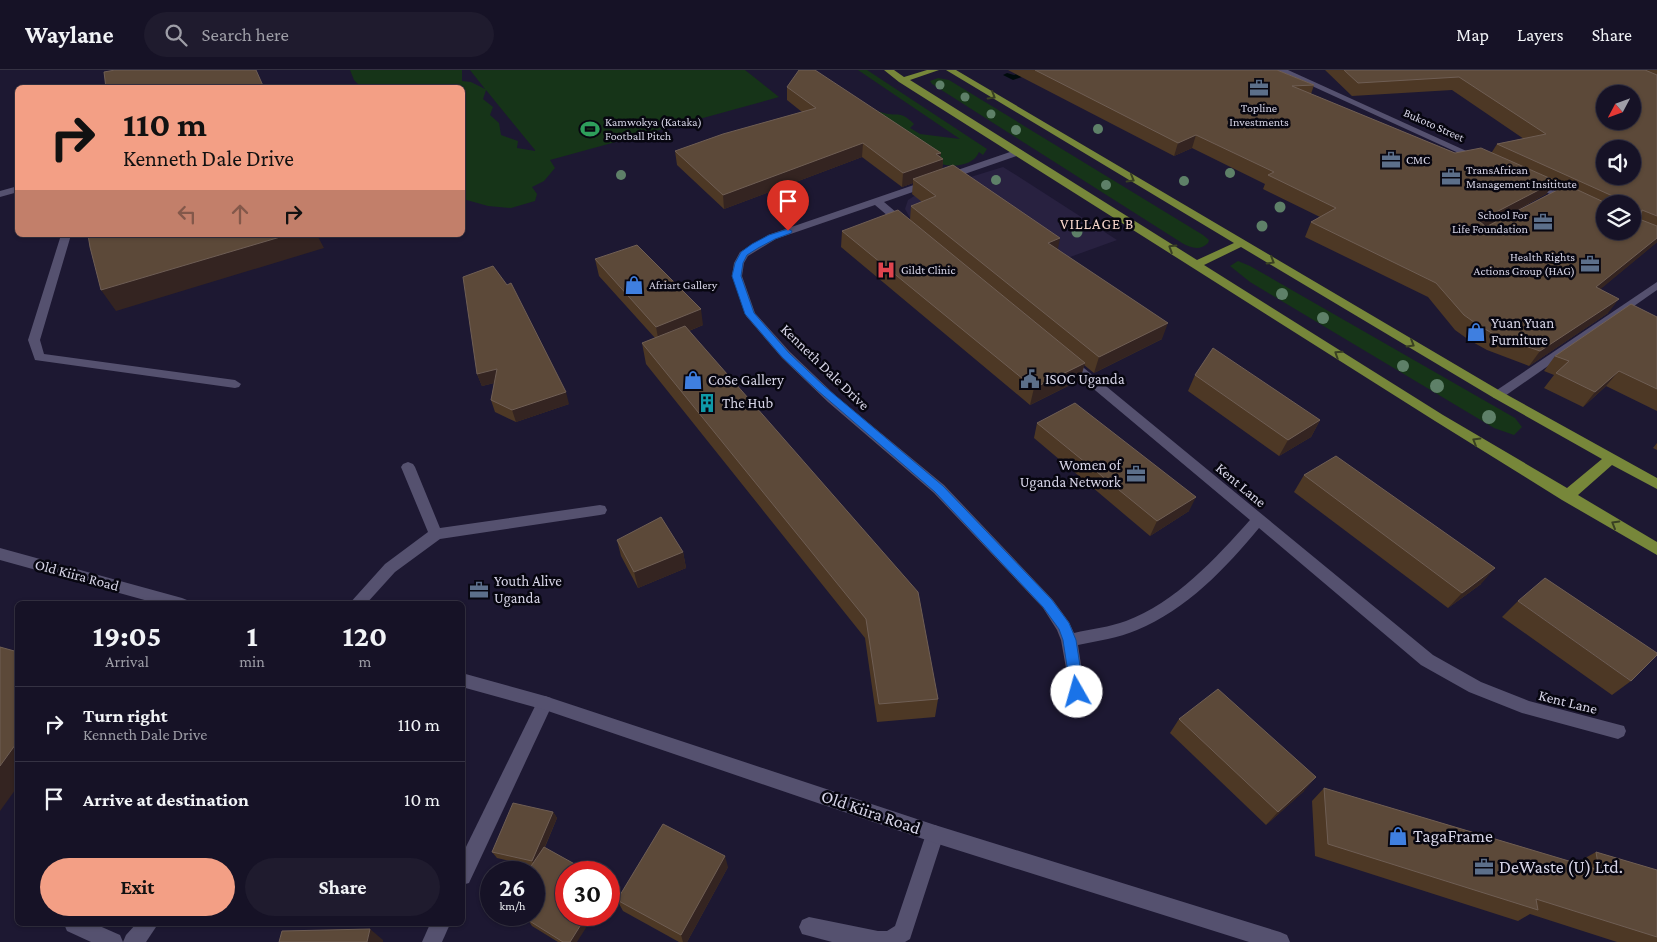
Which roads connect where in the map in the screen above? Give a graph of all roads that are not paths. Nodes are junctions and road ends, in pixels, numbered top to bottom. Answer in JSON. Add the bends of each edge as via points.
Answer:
{"nodes":[{"id":1,"x":888,"y":70,"type":"edge"},
{"id":2,"x":935,"y":70,"type":"edge"},
{"id":3,"x":950,"y":70,"type":"edge"},
{"id":4,"x":1281,"y":70,"type":"edge"},
{"id":5,"x":902,"y":80,"type":"junction"},
{"id":6,"x":1019,"y":152,"type":"junction"},
{"id":7,"x":1486,"y":162,"type":"edge"},
{"id":8,"x":1521,"y":178,"type":"edge"},
{"id":9,"x":15,"y":190,"type":"edge"},
{"id":10,"x":0,"y":194,"type":"edge"},
{"id":11,"x":877,"y":201,"type":"junction"},
{"id":12,"x":1596,"y":213,"type":"edge"},
{"id":13,"x":915,"y":233,"type":"edge"},
{"id":14,"x":65,"y":237,"type":"edge"},
{"id":15,"x":1241,"y":243,"type":"junction"},
{"id":16,"x":1197,"y":264,"type":"junction"},
{"id":17,"x":1657,"y":286,"type":"edge"},
{"id":18,"x":1058,"y":353,"type":"edge"},
{"id":19,"x":235,"y":384,"type":"dead end"},
{"id":20,"x":1498,"y":395,"type":"junction"},
{"id":21,"x":1611,"y":459,"type":"junction"},
{"id":22,"x":408,"y":467,"type":"dead end"},
{"id":23,"x":1657,"y":484,"type":"edge"},
{"id":24,"x":1567,"y":496,"type":"junction"},
{"id":25,"x":600,"y":510,"type":"dead end"},
{"id":26,"x":1258,"y":520,"type":"junction"},
{"id":27,"x":436,"y":534,"type":"junction"},
{"id":28,"x":1657,"y":549,"type":"edge"},
{"id":29,"x":0,"y":554,"type":"edge"},
{"id":30,"x":171,"y":601,"type":"edge"},
{"id":31,"x":359,"y":601,"type":"edge"},
{"id":32,"x":1070,"y":640,"type":"junction"},
{"id":33,"x":465,"y":681,"type":"edge"},
{"id":34,"x":1077,"y":692,"type":"dead end"},
{"id":35,"x":545,"y":703,"type":"junction"},
{"id":36,"x":1618,"y":731,"type":"dead end"},
{"id":37,"x":935,"y":834,"type":"junction"},
{"id":38,"x":465,"y":870,"type":"edge"},
{"id":39,"x":78,"y":926,"type":"edge"},
{"id":40,"x":146,"y":926,"type":"edge"},
{"id":41,"x":439,"y":926,"type":"edge"},
{"id":42,"x":809,"y":927,"type":"dead end"},
{"id":43,"x":113,"y":942,"type":"edge"},
{"id":44,"x":133,"y":942,"type":"edge"},
{"id":45,"x":432,"y":942,"type":"edge"},
{"id":46,"x":1280,"y":942,"type":"edge"}],
"edges":[{"from":1,"to":5,"type":"main road"},
{"from":2,"to":5,"type":"main road"},
{"from":3,"to":15,"type":"main road","one_way":true},
{"from":4,"to":7,"type":"street","name":"Bukoto Street"},
{"from":5,"to":6,"type":"main road"},
{"from":6,"to":11,"type":"street","name":"Kenneth Dale Drive"},
{"from":16,"to":6,"type":"main road","one_way":true},
{"from":8,"to":12,"type":"street","via":[[1553,196]]},
{"from":9,"to":10,"type":"street"},
{"from":11,"to":13,"type":"street"},
{"from":11,"to":32,"type":"street","name":"Kenneth Dale Drive","via":[[772,237],[744,254],[737,276],[750,314],[826,393],[939,489],[1048,604]]},
{"from":14,"to":19,"type":"street","via":[[34,340],[39,357]]},
{"from":15,"to":16,"type":"main road"},
{"from":15,"to":20,"type":"main road","one_way":true},
{"from":24,"to":16,"type":"main road","one_way":true},
{"from":17,"to":20,"type":"street"},
{"from":18,"to":26,"type":"street","name":"Kent Lane"},
{"from":20,"to":21,"type":"main road"},
{"from":21,"to":23,"type":"main road"},
{"from":21,"to":24,"type":"main road"},
{"from":22,"to":27,"type":"street"},
{"from":28,"to":24,"type":"main road","one_way":true},
{"from":25,"to":27,"type":"street"},
{"from":26,"to":32,"type":"street","via":[[1226,558],[1153,614],[1119,630]]},
{"from":26,"to":36,"type":"street","name":"Kent Lane","via":[[1392,632],[1447,673],[1528,708]]},
{"from":27,"to":31,"type":"street","via":[[390,568]]},
{"from":29,"to":30,"type":"street","name":"Old Kiira Road"},
{"from":32,"to":34,"type":"street","name":"Kenneth Dale Drive"},
{"from":33,"to":35,"type":"street","name":"Old Kiira Road"},
{"from":35,"to":37,"type":"street","name":"Old Kiira Road"},
{"from":35,"to":38,"type":"street"},
{"from":37,"to":42,"type":"street","via":[[903,932],[887,941]]},
{"from":37,"to":46,"type":"street","name":"Old Kiira Road"},
{"from":39,"to":43,"type":"street"},
{"from":40,"to":44,"type":"street"},
{"from":41,"to":45,"type":"street"}]}
